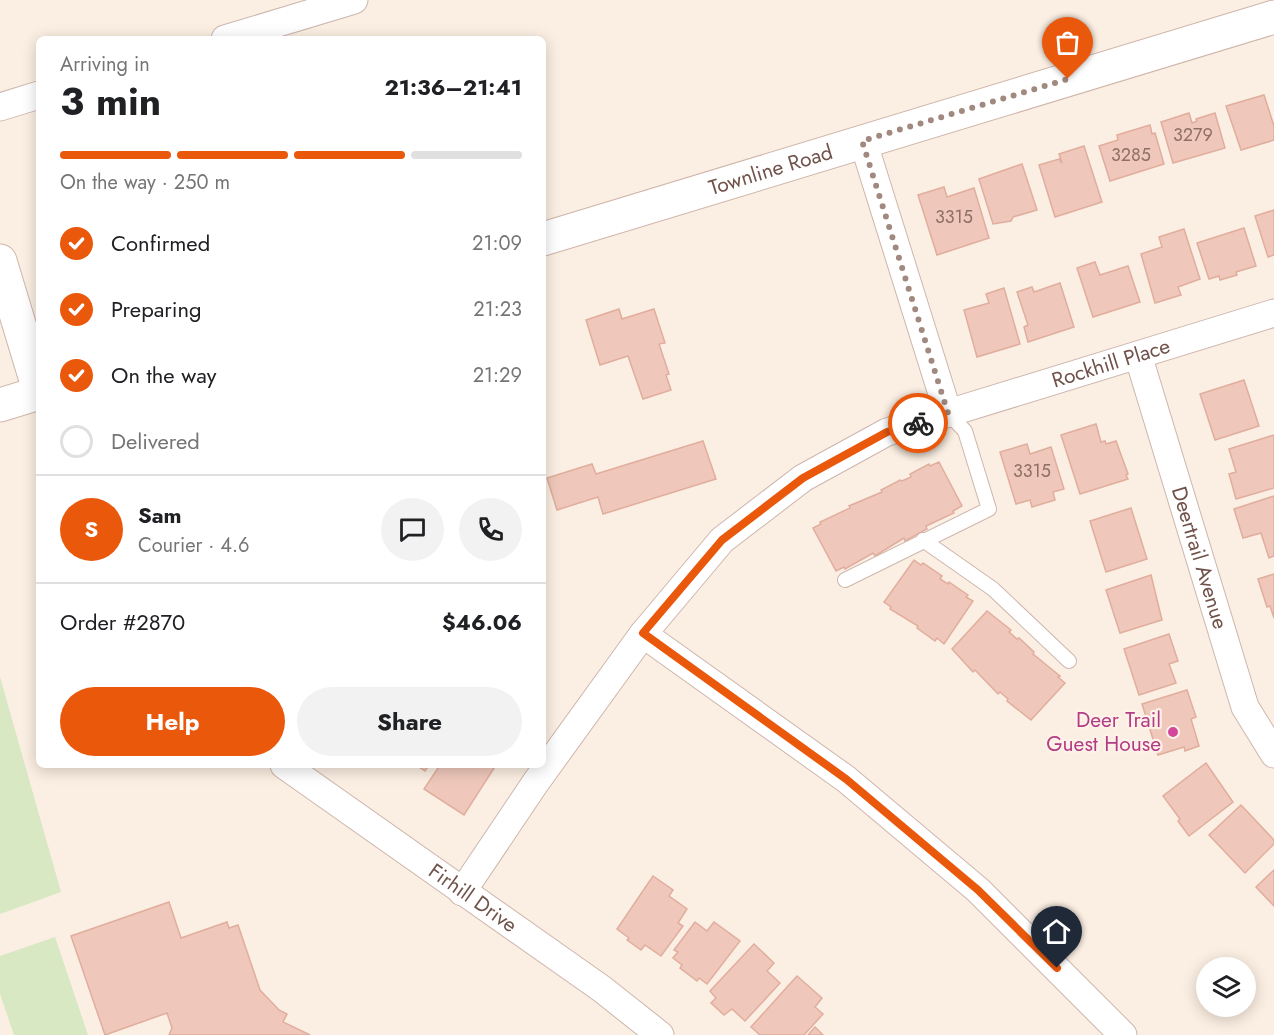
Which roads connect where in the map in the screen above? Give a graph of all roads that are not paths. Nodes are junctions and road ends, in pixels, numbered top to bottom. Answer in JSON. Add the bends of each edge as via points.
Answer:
{"nodes":[{"id":1,"x":354,"y":0,"type":"edge"},
{"id":2,"x":1274,"y":18,"type":"edge"},
{"id":3,"x":235,"y":36,"type":"edge"},
{"id":4,"x":36,"y":96,"type":"edge"},
{"id":5,"x":0,"y":107,"type":"edge"},
{"id":6,"x":862,"y":141,"type":"junction"},
{"id":7,"x":546,"y":238,"type":"edge"},
{"id":8,"x":0,"y":261,"type":"edge"},
{"id":9,"x":1274,"y":313,"type":"edge"},
{"id":10,"x":1138,"y":355,"type":"junction"},
{"id":11,"x":36,"y":382,"type":"edge"},
{"id":12,"x":36,"y":393,"type":"edge"},
{"id":13,"x":0,"y":405,"type":"edge"},
{"id":14,"x":948,"y":413,"type":"junction"},
{"id":15,"x":923,"y":540,"type":"junction"},
{"id":16,"x":845,"y":580,"type":"dead end"},
{"id":17,"x":643,"y":633,"type":"junction"},
{"id":18,"x":1069,"y":661,"type":"dead end"},
{"id":19,"x":1274,"y":754,"type":"edge"},
{"id":20,"x":288,"y":768,"type":"edge"},
{"id":21,"x":462,"y":892,"type":"junction"},
{"id":22,"x":660,"y":1035,"type":"edge"},
{"id":23,"x":1123,"y":1035,"type":"edge"}],
"edges":[{"from":1,"to":3,"type":"street"},
{"from":2,"to":6,"type":"street","name":"Townline Road"},
{"from":4,"to":5,"type":"street"},
{"from":6,"to":7,"type":"street","name":"Townline Road"},
{"from":6,"to":14,"type":"street"},
{"from":8,"to":11,"type":"street"},
{"from":9,"to":10,"type":"street","name":"Rockhill Place"},
{"from":10,"to":14,"type":"street","name":"Rockhill Place"},
{"from":10,"to":19,"type":"street","name":"Deertrail Avenue","via":[[1245,707]]},
{"from":12,"to":13,"type":"street"},
{"from":14,"to":15,"type":"lane","via":[[965,431],[989,509]]},
{"from":14,"to":17,"type":"street","name":"Rockhill Place","via":[[887,432],[803,478],[722,540]]},
{"from":15,"to":16,"type":"lane"},
{"from":15,"to":18,"type":"lane","via":[[993,589]]},
{"from":17,"to":21,"type":"street","name":"Rockhill Place"},
{"from":17,"to":23,"type":"street","via":[[846,779],[978,890]]},
{"from":20,"to":21,"type":"street","name":"Firhill Drive"},
{"from":21,"to":22,"type":"street","name":"Firhill Drive","via":[[602,989]]}]}
